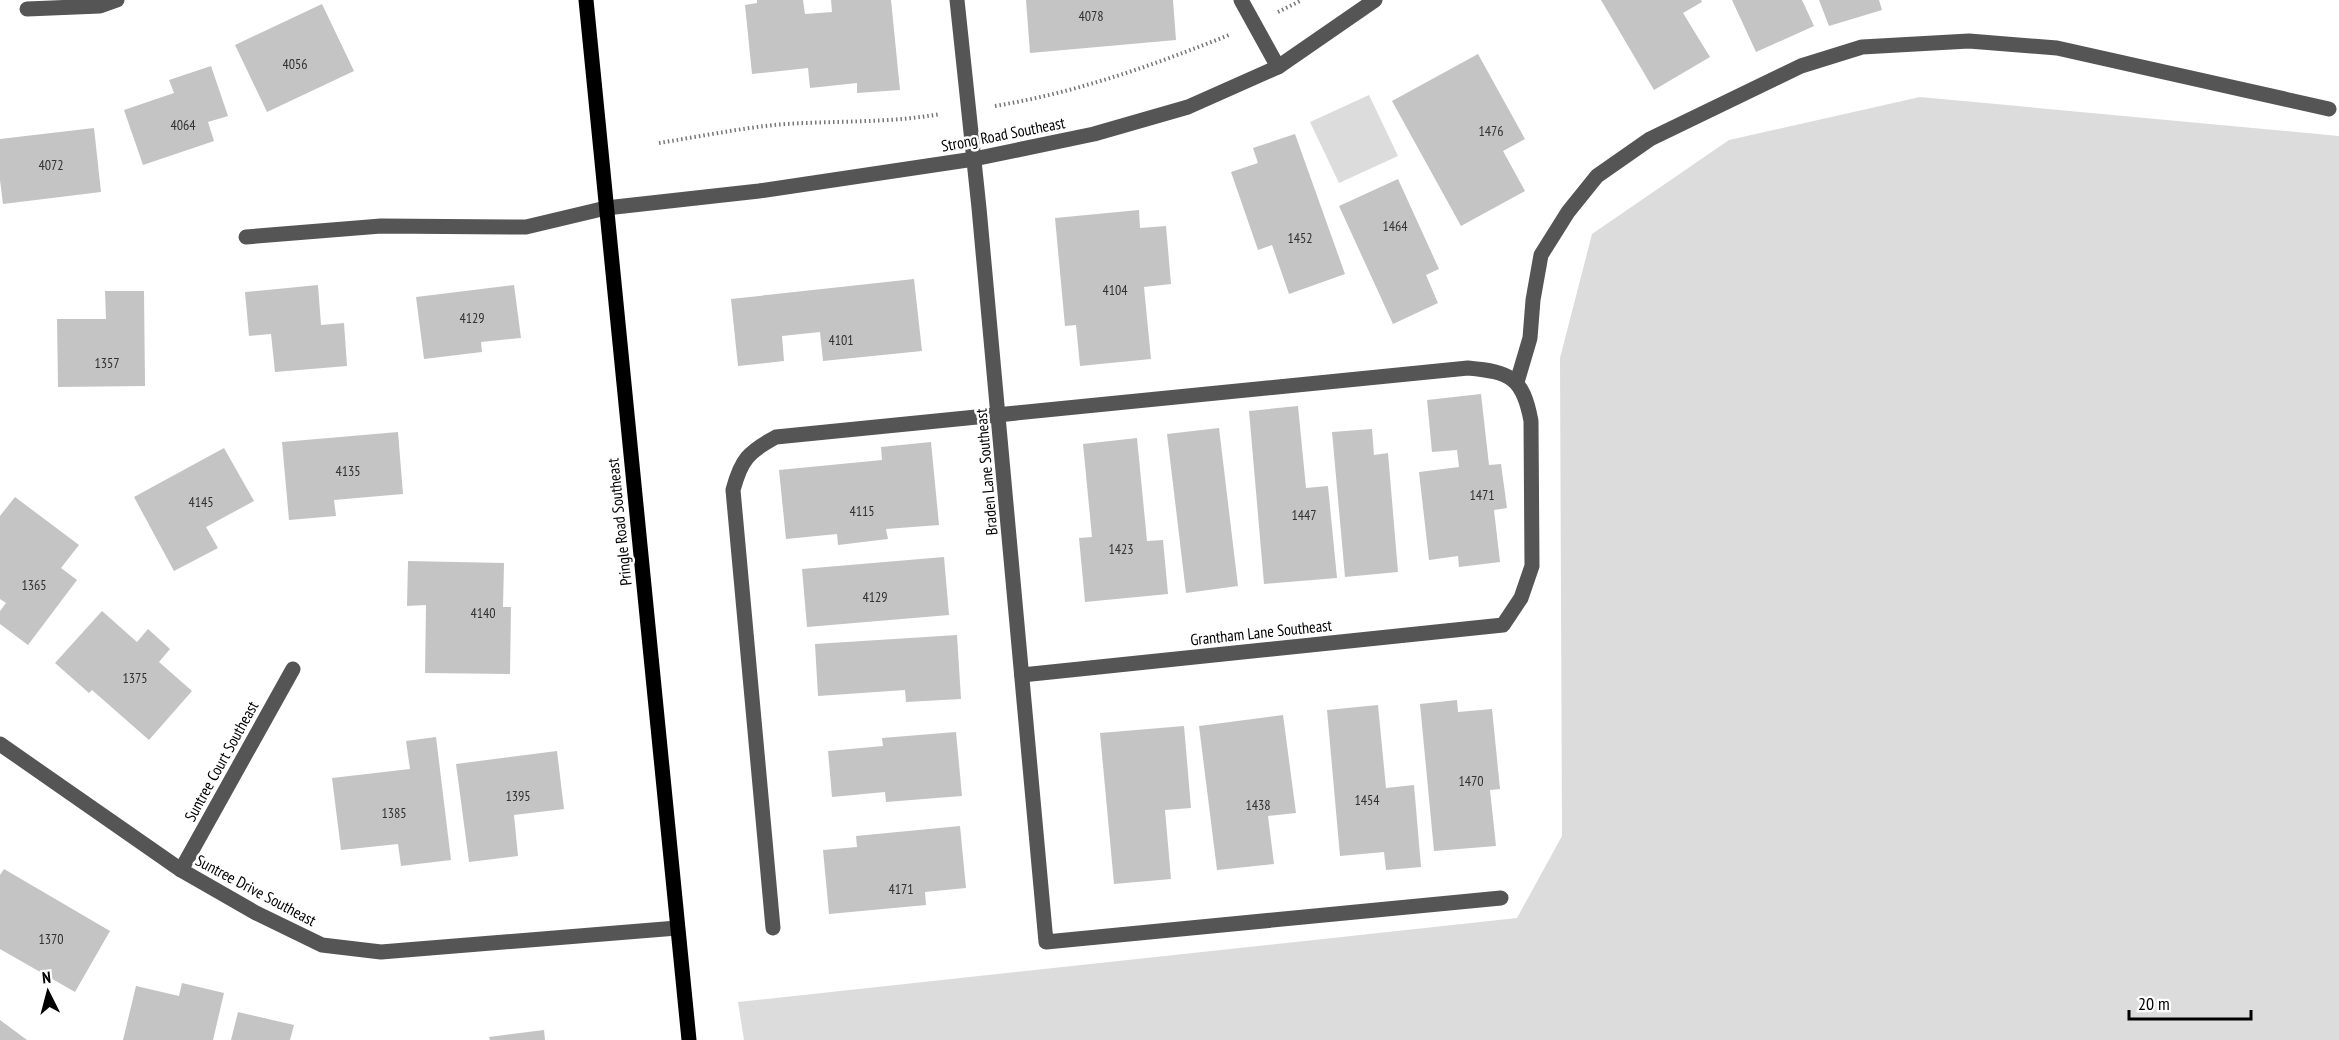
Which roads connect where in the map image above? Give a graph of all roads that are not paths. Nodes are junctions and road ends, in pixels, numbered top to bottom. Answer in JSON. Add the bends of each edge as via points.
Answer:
{"nodes":[{"id":1,"x":117,"y":0,"type":"edge"},
{"id":2,"x":586,"y":0,"type":"edge"},
{"id":3,"x":957,"y":0,"type":"edge"},
{"id":4,"x":1241,"y":0,"type":"edge"},
{"id":5,"x":1375,"y":0,"type":"edge"},
{"id":6,"x":27,"y":9,"type":"dead end"},
{"id":7,"x":1278,"y":67,"type":"junction"},
{"id":8,"x":2329,"y":109,"type":"dead end"},
{"id":9,"x":974,"y":159,"type":"junction"},
{"id":10,"x":606,"y":208,"type":"junction"},
{"id":11,"x":246,"y":237,"type":"dead end"},
{"id":12,"x":1517,"y":382,"type":"junction"},
{"id":13,"x":998,"y":414,"type":"junction"},
{"id":14,"x":293,"y":669,"type":"dead end"},
{"id":15,"x":1022,"y":675,"type":"junction"},
{"id":16,"x":0,"y":745,"type":"edge"},
{"id":17,"x":181,"y":870,"type":"junction"},
{"id":18,"x":1501,"y":898,"type":"dead end"},
{"id":19,"x":677,"y":928,"type":"junction"},
{"id":20,"x":773,"y":928,"type":"dead end"},
{"id":21,"x":688,"y":1040,"type":"edge"}],
"edges":[{"from":1,"to":6,"type":"street","via":[[100,6]]},
{"from":2,"to":10,"type":"main road","name":"Pringle Road Southeast"},
{"from":3,"to":9,"type":"street","name":"Braden Lane Southeast"},
{"from":4,"to":7,"type":"street"},
{"from":5,"to":7,"type":"street","name":"Strong Road Southeast"},
{"from":7,"to":9,"type":"street","name":"Strong Road Southeast","via":[[1188,107],[1094,134]]},
{"from":8,"to":12,"type":"street","via":[[2035,46],[1969,41],[1862,46],[1801,66],[1650,139],[1598,176],[1568,212],[1541,255],[1530,338]]},
{"from":9,"to":10,"type":"street","name":"Strong Road Southeast","via":[[759,191]]},
{"from":9,"to":13,"type":"street","name":"Braden Lane Southeast"},
{"from":10,"to":11,"type":"street","name":"Strong Road Southeast","via":[[526,227],[381,226]]},
{"from":10,"to":19,"type":"main road","name":"Pringle Road Southeast"},
{"from":12,"to":13,"type":"street","via":[[1495,371],[1468,368]]},
{"from":12,"to":15,"type":"street","name":"Grantham Lane Southeast","via":[[1528,403],[1531,421],[1532,566],[1521,598],[1503,626]]},
{"from":13,"to":15,"type":"street","name":"Braden Lane Southeast"},
{"from":13,"to":20,"type":"street","via":[[776,437],[755,448],[739,468],[733,490]]},
{"from":14,"to":17,"type":"street","name":"Suntree Court Southeast"},
{"from":15,"to":18,"type":"street","name":"Braden Lane Southeast","via":[[1046,942]]},
{"from":16,"to":17,"type":"street","name":"Suntree Drive Southeast"},
{"from":17,"to":19,"type":"street","name":"Suntree Drive Southeast","via":[[322,945],[381,952]]},
{"from":19,"to":21,"type":"main road","name":"Pringle Road Southeast"}]}
